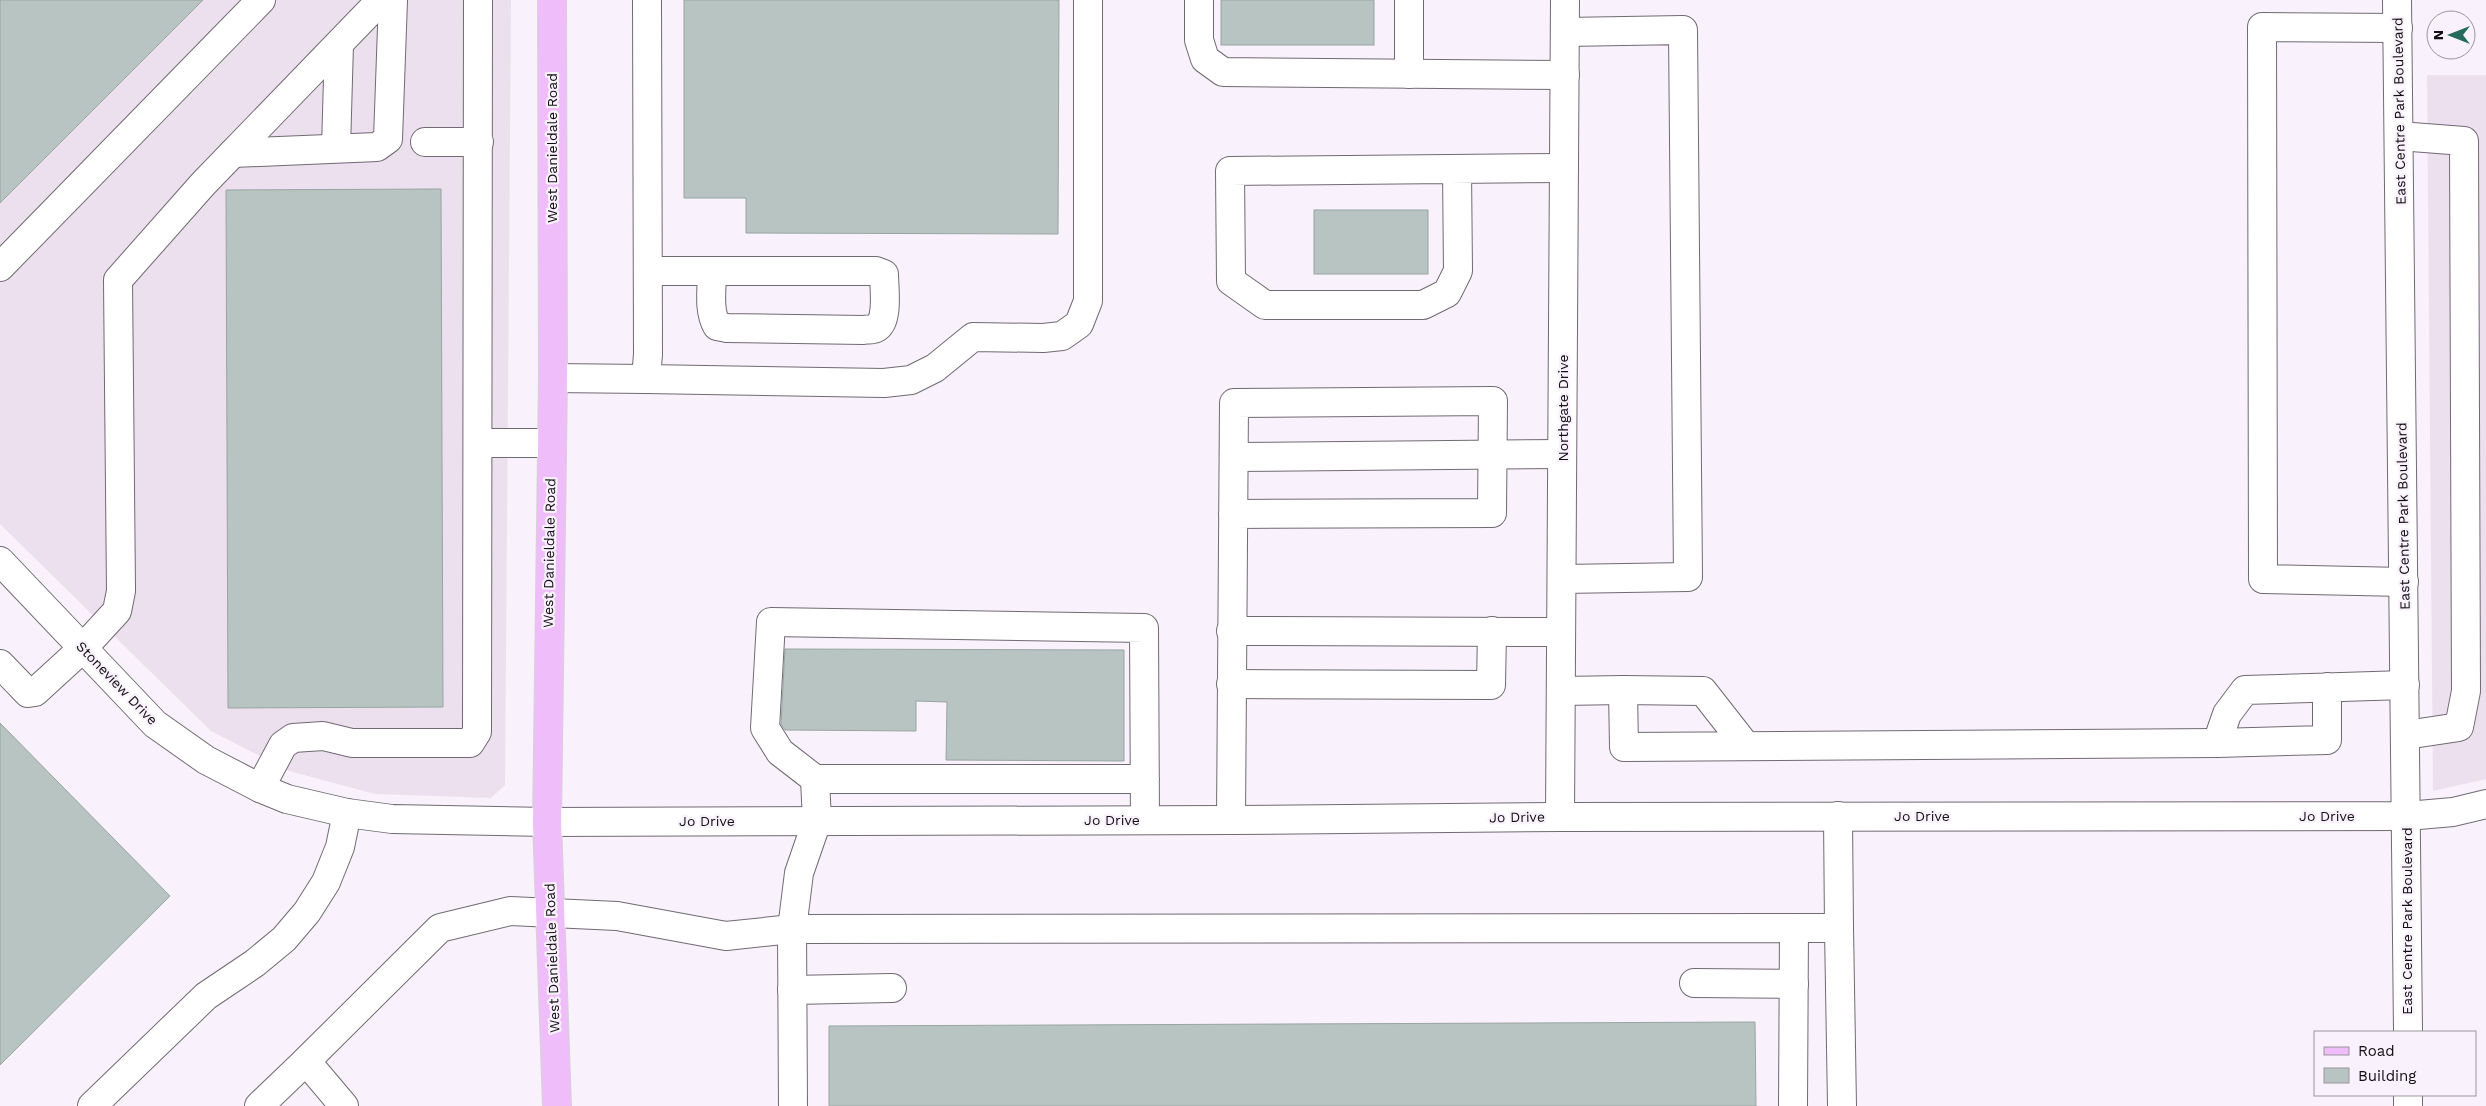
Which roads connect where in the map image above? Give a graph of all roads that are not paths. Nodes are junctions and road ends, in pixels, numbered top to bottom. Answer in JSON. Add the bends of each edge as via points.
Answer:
{"nodes":[{"id":1,"x":261,"y":0,"type":"edge"},
{"id":2,"x":381,"y":0,"type":"edge"},
{"id":3,"x":393,"y":0,"type":"edge"},
{"id":4,"x":478,"y":0,"type":"edge"},
{"id":5,"x":552,"y":0,"type":"edge"},
{"id":6,"x":648,"y":0,"type":"edge"},
{"id":7,"x":1088,"y":0,"type":"edge"},
{"id":8,"x":1199,"y":0,"type":"edge"},
{"id":9,"x":1410,"y":0,"type":"edge"},
{"id":10,"x":1565,"y":0,"type":"edge"},
{"id":11,"x":2398,"y":0,"type":"edge"},
{"id":12,"x":2398,"y":28,"type":"junction"},
{"id":13,"x":1565,"y":32,"type":"junction"},
{"id":14,"x":338,"y":44,"type":"junction"},
{"id":15,"x":1410,"y":74,"type":"junction"},
{"id":16,"x":1565,"y":75,"type":"junction"},
{"id":17,"x":2399,"y":136,"type":"junction"},
{"id":18,"x":425,"y":142,"type":"dead end"},
{"id":19,"x":479,"y":142,"type":"junction"},
{"id":20,"x":336,"y":148,"type":"junction"},
{"id":21,"x":233,"y":153,"type":"junction"},
{"id":22,"x":1564,"y":168,"type":"junction"},
{"id":23,"x":1457,"y":169,"type":"junction"},
{"id":24,"x":0,"y":266,"type":"edge"},
{"id":25,"x":648,"y":271,"type":"junction"},
{"id":26,"x":712,"y":271,"type":"junction"},
{"id":27,"x":552,"y":378,"type":"junction"},
{"id":28,"x":646,"y":379,"type":"junction"},
{"id":29,"x":478,"y":443,"type":"junction"},
{"id":30,"x":551,"y":443,"type":"junction"},
{"id":31,"x":1492,"y":454,"type":"junction"},
{"id":32,"x":1562,"y":454,"type":"junction"},
{"id":33,"x":1234,"y":457,"type":"junction"},
{"id":34,"x":1233,"y":514,"type":"junction"},
{"id":35,"x":0,"y":561,"type":"edge"},
{"id":36,"x":1562,"y":580,"type":"junction"},
{"id":37,"x":2404,"y":582,"type":"junction"},
{"id":38,"x":1231,"y":631,"type":"junction"},
{"id":39,"x":1492,"y":631,"type":"junction"},
{"id":40,"x":1561,"y":632,"type":"junction"},
{"id":41,"x":83,"y":648,"type":"junction"},
{"id":42,"x":0,"y":664,"type":"edge"},
{"id":43,"x":1231,"y":684,"type":"junction"},
{"id":44,"x":2405,"y":685,"type":"junction"},
{"id":45,"x":2327,"y":687,"type":"junction"},
{"id":46,"x":1622,"y":690,"type":"junction"},
{"id":47,"x":1561,"y":691,"type":"junction"},
{"id":48,"x":2406,"y":735,"type":"junction"},
{"id":49,"x":2217,"y":743,"type":"junction"},
{"id":50,"x":1746,"y":746,"type":"junction"},
{"id":51,"x":815,"y":779,"type":"junction"},
{"id":52,"x":935,"y":779,"type":"junction"},
{"id":53,"x":1145,"y":779,"type":"junction"},
{"id":54,"x":260,"y":788,"type":"junction"},
{"id":55,"x":2486,"y":804,"type":"edge"},
{"id":56,"x":347,"y":813,"type":"junction"},
{"id":57,"x":1560,"y":816,"type":"junction"},
{"id":58,"x":1838,"y":816,"type":"junction"},
{"id":59,"x":2407,"y":816,"type":"junction"},
{"id":60,"x":1146,"y":820,"type":"junction"},
{"id":61,"x":1231,"y":820,"type":"junction"},
{"id":62,"x":816,"y":821,"type":"junction"},
{"id":63,"x":935,"y":821,"type":"junction"},
{"id":64,"x":547,"y":822,"type":"junction"},
{"id":65,"x":550,"y":914,"type":"junction"},
{"id":66,"x":1794,"y":928,"type":"junction"},
{"id":67,"x":1839,"y":928,"type":"junction"},
{"id":68,"x":792,"y":929,"type":"junction"},
{"id":69,"x":1694,"y":983,"type":"dead end"},
{"id":70,"x":1794,"y":984,"type":"junction"},
{"id":71,"x":892,"y":988,"type":"dead end"},
{"id":72,"x":792,"y":990,"type":"junction"},
{"id":73,"x":2408,"y":1031,"type":"edge"},
{"id":74,"x":306,"y":1061,"type":"junction"},
{"id":75,"x":92,"y":1106,"type":"edge"},
{"id":76,"x":260,"y":1106,"type":"edge"},
{"id":77,"x":344,"y":1106,"type":"edge"},
{"id":78,"x":557,"y":1106,"type":"edge"},
{"id":79,"x":793,"y":1106,"type":"edge"},
{"id":80,"x":1794,"y":1106,"type":"edge"},
{"id":81,"x":1842,"y":1106,"type":"edge"}],
"edges":[{"from":1,"to":24,"type":"street"},
{"from":2,"to":14,"type":"street"},
{"from":3,"to":20,"type":"street","via":[[388,139],[377,147]]},
{"from":4,"to":19,"type":"street"},
{"from":5,"to":27,"type":"main road","name":"West Danieldale Road"},
{"from":6,"to":25,"type":"street"},
{"from":7,"to":28,"type":"street","via":[[1088,301],[1079,324],[1062,336],[973,338],[935,368],[911,380],[884,383]]},
{"from":8,"to":15,"type":"street","via":[[1199,40],[1204,59],[1223,72]]},
{"from":9,"to":15,"type":"street"},
{"from":10,"to":13,"type":"street","name":"Northgate Drive"},
{"from":11,"to":12,"type":"street","name":"East Centre Park Boulevard"},
{"from":12,"to":17,"type":"street","name":"East Centre Park Boulevard"},
{"from":12,"to":37,"type":"street","via":[[2262,27],[2263,579]]},
{"from":13,"to":16,"type":"street","name":"Northgate Drive"},
{"from":13,"to":36,"type":"street","via":[[1682,30],[1688,577]]},
{"from":14,"to":20,"type":"street"},
{"from":14,"to":21,"type":"street"},
{"from":15,"to":16,"type":"street"},
{"from":16,"to":22,"type":"street","name":"Northgate Drive"},
{"from":17,"to":37,"type":"street","name":"East Centre Park Boulevard"},
{"from":17,"to":48,"type":"street","via":[[2464,140],[2466,691],[2458,727]]},
{"from":18,"to":19,"type":"street"},
{"from":19,"to":29,"type":"street"},
{"from":20,"to":21,"type":"street"},
{"from":21,"to":41,"type":"street","via":[[118,280],[121,592],[117,611]]},
{"from":22,"to":23,"type":"street"},
{"from":22,"to":32,"type":"street","name":"Northgate Drive"},
{"from":23,"to":23,"type":"street","via":[[1230,171],[1231,281],[1265,305],[1423,305],[1447,293],[1458,271]]},
{"from":25,"to":26,"type":"street"},
{"from":25,"to":28,"type":"street"},
{"from":26,"to":26,"type":"street","via":[[876,271],[884,274],[884,317],[876,329],[864,330],[717,326],[711,306]]},
{"from":27,"to":28,"type":"street"},
{"from":27,"to":30,"type":"main road","name":"West Danieldale Road"},
{"from":29,"to":30,"type":"street"},
{"from":29,"to":54,"type":"street","via":[[477,732],[470,743],[352,743],[323,736],[293,738],[283,745]]},
{"from":30,"to":64,"type":"main road","name":"West Danieldale Road"},
{"from":31,"to":32,"type":"street"},
{"from":31,"to":33,"type":"street"},
{"from":31,"to":33,"type":"street","via":[[1493,401],[1234,403]]},
{"from":31,"to":34,"type":"street","via":[[1492,513]]},
{"from":32,"to":36,"type":"street","name":"Northgate Drive"},
{"from":33,"to":34,"type":"street"},
{"from":34,"to":38,"type":"street"},
{"from":35,"to":41,"type":"street","name":"Stoneview Drive"},
{"from":36,"to":40,"type":"street","name":"Northgate Drive"},
{"from":37,"to":44,"type":"street","name":"East Centre Park Boulevard"},
{"from":38,"to":39,"type":"street"},
{"from":38,"to":43,"type":"street"},
{"from":39,"to":40,"type":"street"},
{"from":39,"to":43,"type":"street","via":[[1491,685]]},
{"from":40,"to":47,"type":"street","name":"Northgate Drive"},
{"from":41,"to":42,"type":"street","via":[[35,692],[28,693]]},
{"from":41,"to":54,"type":"street","name":"Stoneview Drive","via":[[155,724],[206,760]]},
{"from":43,"to":61,"type":"street"},
{"from":44,"to":45,"type":"street"},
{"from":44,"to":48,"type":"street","name":"East Centre Park Boulevard"},
{"from":45,"to":49,"type":"street","via":[[2246,690],[2227,714]]},
{"from":45,"to":49,"type":"street","via":[[2327,740]]},
{"from":46,"to":47,"type":"street"},
{"from":46,"to":50,"type":"street","via":[[1703,691]]},
{"from":46,"to":50,"type":"street","via":[[1624,747]]},
{"from":47,"to":57,"type":"street","name":"Northgate Drive"},
{"from":48,"to":59,"type":"street","name":"East Centre Park Boulevard"},
{"from":49,"to":50,"type":"street"},
{"from":51,"to":52,"type":"street"},
{"from":51,"to":53,"type":"street","via":[[780,752],[765,728],[771,622],[1144,628]]},
{"from":51,"to":62,"type":"street"},
{"from":52,"to":53,"type":"street"},
{"from":52,"to":63,"type":"street"},
{"from":53,"to":60,"type":"street"},
{"from":54,"to":56,"type":"street","name":"Stoneview Drive","via":[[286,799]]},
{"from":55,"to":59,"type":"street","name":"Jo Drive","via":[[2453,812]]},
{"from":56,"to":64,"type":"street","name":"Stoneview Drive","via":[[392,819]]},
{"from":56,"to":75,"type":"street","via":[[340,847],[326,882],[284,939],[206,996]]},
{"from":57,"to":58,"type":"street","name":"Jo Drive"},
{"from":57,"to":61,"type":"street","name":"Jo Drive"},
{"from":58,"to":59,"type":"street","name":"Jo Drive"},
{"from":58,"to":67,"type":"street"},
{"from":59,"to":73,"type":"street","name":"East Centre Park Boulevard"},
{"from":60,"to":61,"type":"street","name":"Jo Drive"},
{"from":60,"to":63,"type":"street","name":"Jo Drive"},
{"from":62,"to":63,"type":"street","name":"Jo Drive"},
{"from":62,"to":64,"type":"street","name":"Jo Drive"},
{"from":62,"to":68,"type":"street","via":[[799,873]]},
{"from":64,"to":65,"type":"main road","name":"West Danieldale Road"},
{"from":65,"to":68,"type":"street","via":[[617,916],[726,936]]},
{"from":65,"to":74,"type":"street","via":[[510,911],[440,928]]},
{"from":65,"to":78,"type":"main road","name":"West Danieldale Road"},
{"from":66,"to":67,"type":"street"},
{"from":66,"to":68,"type":"street"},
{"from":66,"to":70,"type":"street"},
{"from":67,"to":81,"type":"street"},
{"from":68,"to":72,"type":"street"},
{"from":69,"to":70,"type":"street"},
{"from":70,"to":80,"type":"street"},
{"from":71,"to":72,"type":"street"},
{"from":72,"to":79,"type":"street"},
{"from":74,"to":76,"type":"street"},
{"from":74,"to":77,"type":"street"}]}
